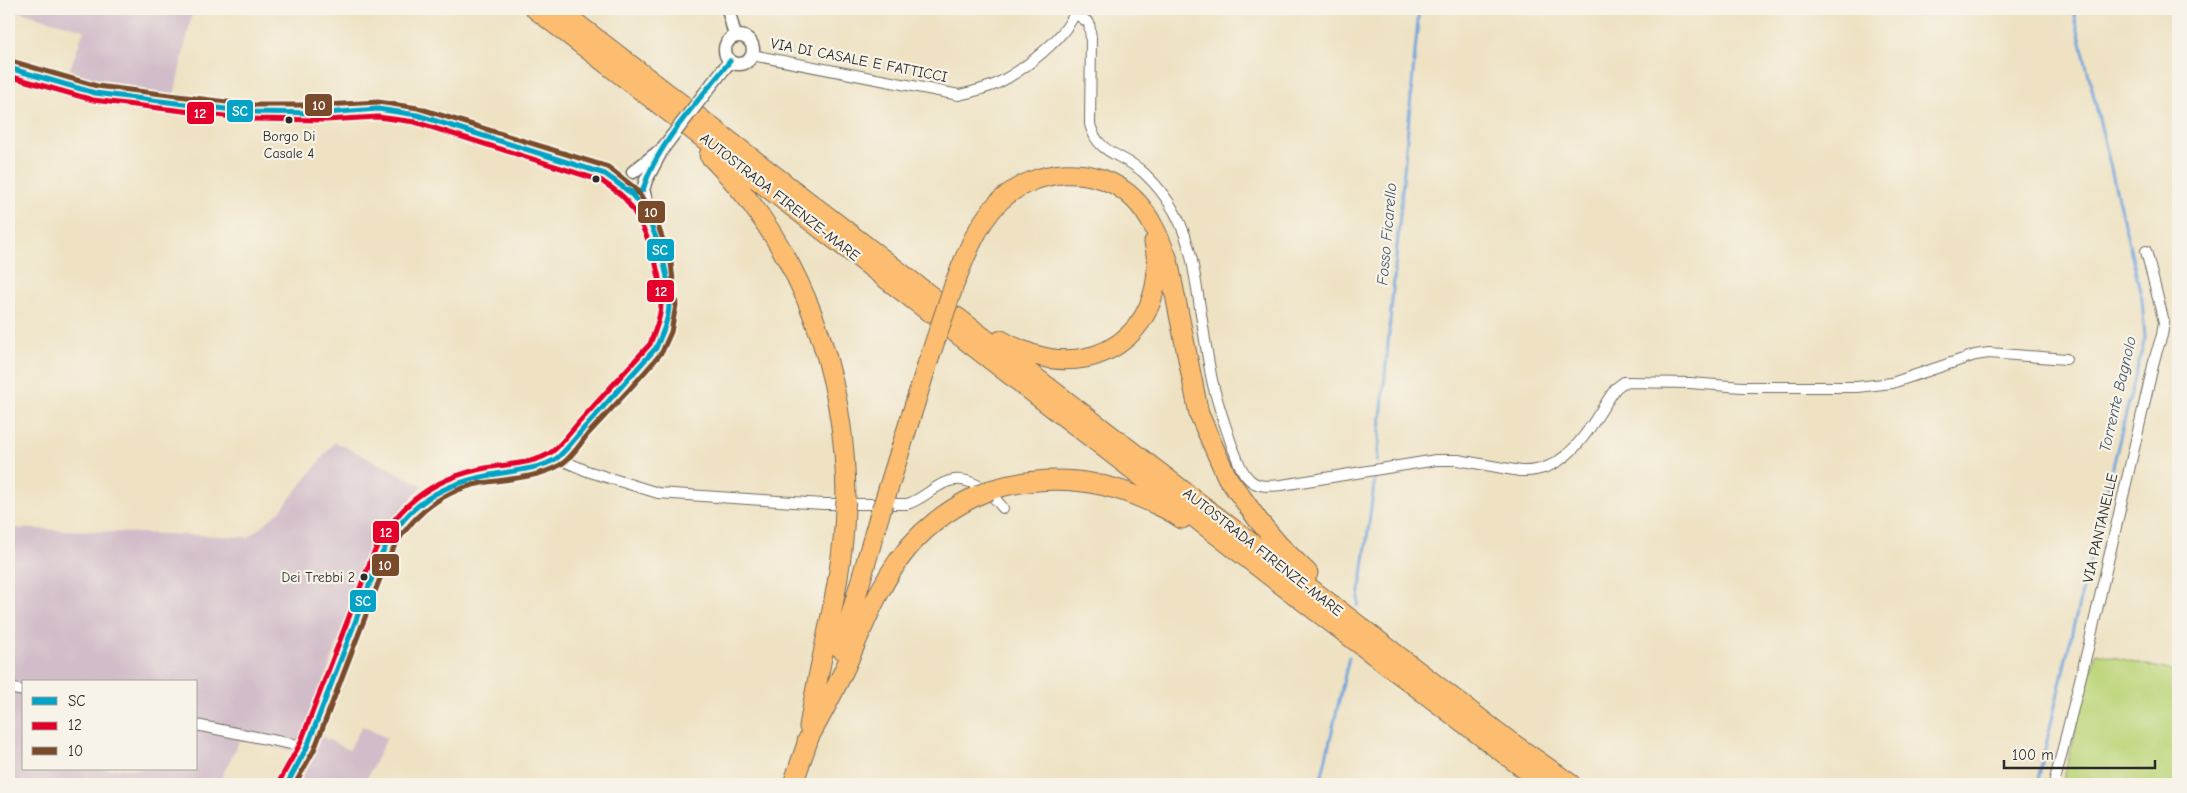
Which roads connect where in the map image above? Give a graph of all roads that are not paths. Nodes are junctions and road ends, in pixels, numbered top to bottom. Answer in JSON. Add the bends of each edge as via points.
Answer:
{"nodes":[{"id":1,"x":535,"y":9,"type":"edge"},
{"id":2,"x":558,"y":9,"type":"edge"},
{"id":3,"x":728,"y":9,"type":"edge"},
{"id":4,"x":1075,"y":11,"type":"edge"},
{"id":5,"x":735,"y":36,"type":"junction"},
{"id":6,"x":752,"y":55,"type":"junction"},
{"id":7,"x":730,"y":62,"type":"junction"},
{"id":8,"x":9,"y":68,"type":"edge"},
{"id":9,"x":653,"y":100,"type":"junction"},
{"id":10,"x":663,"y":148,"type":"junction"},
{"id":11,"x":631,"y":173,"type":"junction"},
{"id":12,"x":605,"y":174,"type":"junction"},
{"id":13,"x":645,"y":185,"type":"junction"},
{"id":14,"x":628,"y":191,"type":"junction"},
{"id":15,"x":1144,"y":210,"type":"junction"},
{"id":16,"x":649,"y":221,"type":"junction"},
{"id":17,"x":2146,"y":250,"type":"dead end"},
{"id":18,"x":956,"y":318,"type":"junction"},
{"id":19,"x":2066,"y":359,"type":"dead end"},
{"id":20,"x":558,"y":458,"type":"junction"},
{"id":21,"x":1003,"y":508,"type":"dead end"},
{"id":22,"x":1279,"y":583,"type":"junction"},
{"id":23,"x":1383,"y":643,"type":"junction"},
{"id":24,"x":9,"y":688,"type":"edge"},
{"id":25,"x":22,"y":691,"type":"edge"},
{"id":26,"x":198,"y":724,"type":"edge"},
{"id":27,"x":807,"y":741,"type":"junction"},
{"id":28,"x":307,"y":747,"type":"junction"},
{"id":29,"x":287,"y":784,"type":"edge"},
{"id":30,"x":792,"y":784,"type":"edge"},
{"id":31,"x":1544,"y":784,"type":"edge"},
{"id":32,"x":1571,"y":784,"type":"edge"},
{"id":33,"x":2054,"y":784,"type":"edge"}],
"edges":[{"from":1,"to":9,"type":"highway","name":"AUTOSTRADA FIRENZE-MARE"},
{"from":2,"to":9,"type":"highway","name":"AUTOSTRADA FIRENZE-MARE","via":[[934,301]]},
{"from":3,"to":5,"type":"street"},
{"from":4,"to":6,"type":"street","name":"VIA DI CASALE E FATTICCI","via":[[1052,45],[998,83],[960,95]]},
{"from":4,"to":19,"type":"street","via":[[1089,23],[1090,124],[1093,135],[1104,148],[1142,171],[1172,204],[1187,236],[1220,412],[1243,470],[1249,480],[1258,485],[1282,485],[1436,460],[1458,460],[1530,472],[1544,469],[1568,455],[1582,440],[1616,388],[1624,382],[1857,387],[1892,383],[1989,353]]},
{"from":5,"to":6,"type":"street","via":[[744,36],[751,42]]},
{"from":5,"to":7,"type":"street","via":[[724,47]]},
{"from":6,"to":7,"type":"street","via":[[743,63]]},
{"from":7,"to":10,"type":"street","bridge":true},
{"from":8,"to":12,"type":"street","via":[[94,93],[250,112],[326,113],[378,109],[417,115]]},
{"from":9,"to":27,"type":"highway","via":[[740,188],[771,233],[798,278],[824,345],[835,386],[844,442],[846,505],[842,554]]},
{"from":10,"to":11,"type":"street"},
{"from":10,"to":13,"type":"street"},
{"from":11,"to":12,"type":"street"},
{"from":11,"to":13,"type":"street","via":[[642,175]]},
{"from":11,"to":14,"type":"street","via":[[625,179]]},
{"from":12,"to":14,"type":"street"},
{"from":13,"to":14,"type":"street","via":[[637,194]]},
{"from":13,"to":16,"type":"street"},
{"from":14,"to":16,"type":"street"},
{"from":15,"to":18,"type":"highway","via":[[1156,250],[1156,280],[1152,298],[1139,325],[1117,346],[1090,357],[1061,361],[1005,342]]},
{"from":15,"to":23,"type":"highway","via":[[1168,260],[1199,414],[1227,477],[1279,545],[1370,624]]},
{"from":15,"to":27,"type":"highway","bridge":true,"via":[[1128,194],[1099,178],[1064,173],[1027,182],[996,205],[983,221],[955,282],[883,506],[839,659]]},
{"from":16,"to":20,"type":"street","via":[[664,265],[668,290],[667,316],[660,339],[636,372]]},
{"from":17,"to":33,"type":"street","name":"VIA PANTANELLE","via":[[2164,329]]},
{"from":18,"to":22,"type":"highway","name":"AUTOSTRADA FIRENZE-MARE"},
{"from":18,"to":23,"type":"highway","name":"AUTOSTRADA FIRENZE-MARE"},
{"from":20,"to":21,"type":"street","via":[[587,471],[658,493],[823,504],[902,505],[957,479],[974,483]]},
{"from":20,"to":28,"type":"street","via":[[535,467],[476,476],[453,484],[428,499],[397,527],[374,571]]},
{"from":22,"to":27,"type":"highway","via":[[1253,571],[1174,513],[1114,488],[1082,481],[1050,480],[1016,484],[984,493],[934,522],[900,556],[877,594],[834,692]]},
{"from":22,"to":31,"type":"highway","name":"AUTOSTRADA FIRENZE-MARE"},
{"from":23,"to":32,"type":"highway","name":"AUTOSTRADA FIRENZE-MARE","via":[[1508,740]]},
{"from":24,"to":25,"type":"street"},
{"from":26,"to":28,"type":"street"},
{"from":27,"to":30,"type":"highway"},
{"from":28,"to":29,"type":"street"}]}
